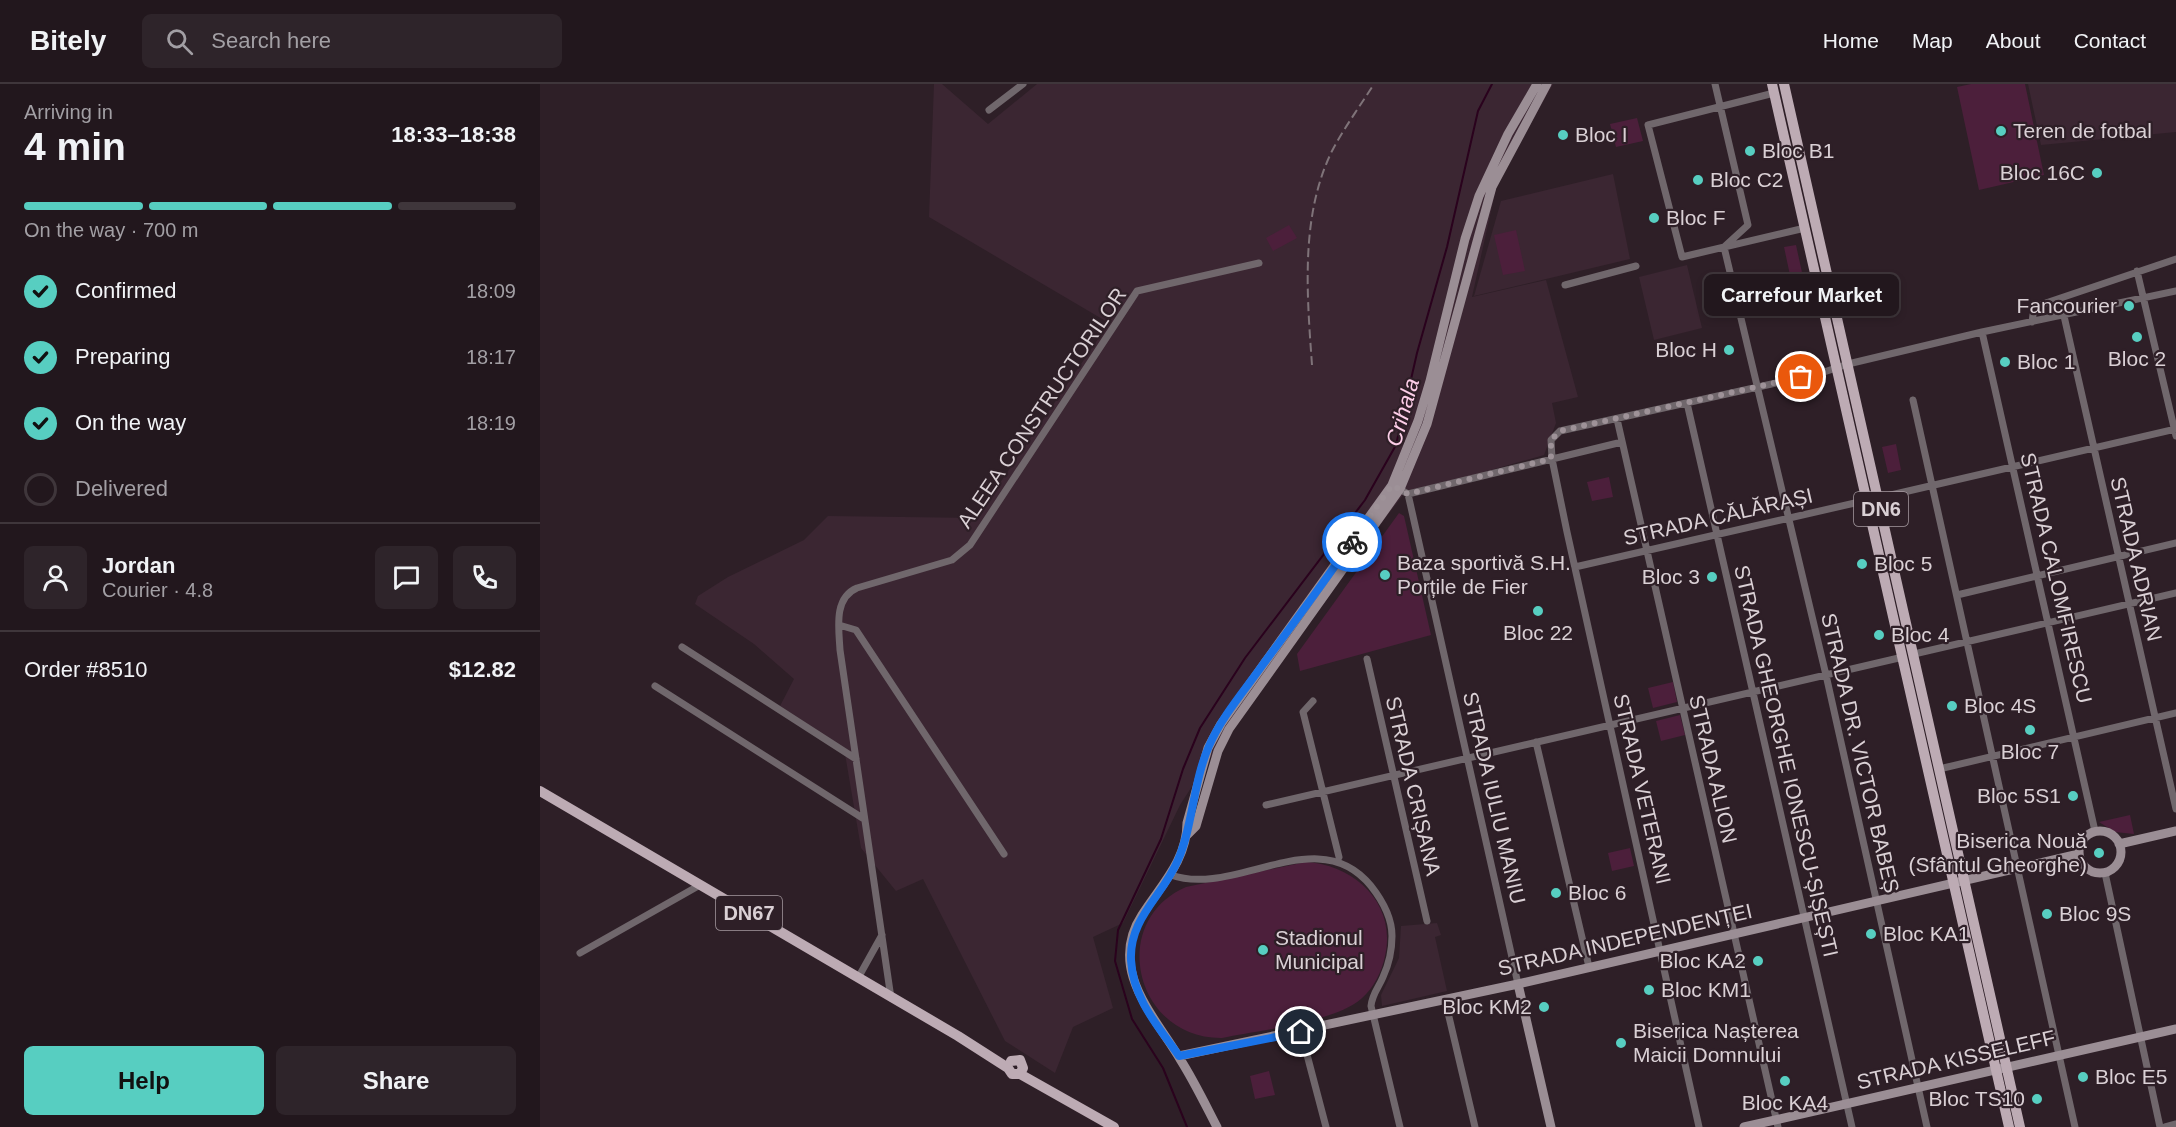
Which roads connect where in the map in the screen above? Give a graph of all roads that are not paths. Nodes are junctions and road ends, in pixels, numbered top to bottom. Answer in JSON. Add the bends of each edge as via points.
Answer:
{"nodes":[{"id":1,"x":1022,"y":84,"type":"edge"},
{"id":2,"x":1537,"y":84,"type":"edge"},
{"id":3,"x":1547,"y":84,"type":"edge"},
{"id":4,"x":1715,"y":84,"type":"edge"},
{"id":5,"x":1784,"y":84,"type":"edge"},
{"id":6,"x":1773,"y":89,"type":"edge"},
{"id":7,"x":1532,"y":102,"type":"junction"},
{"id":8,"x":1721,"y":107,"type":"junction"},
{"id":9,"x":989,"y":110,"type":"dead end"},
{"id":10,"x":1805,"y":228,"type":"junction"},
{"id":11,"x":1724,"y":247,"type":"junction"},
{"id":12,"x":2176,"y":259,"type":"edge"},
{"id":13,"x":1259,"y":263,"type":"dead end"},
{"id":14,"x":1636,"y":266,"type":"dead end"},
{"id":15,"x":2138,"y":271,"type":"junction"},
{"id":16,"x":1565,"y":285,"type":"dead end"},
{"id":17,"x":2176,"y":291,"type":"edge"},
{"id":18,"x":2144,"y":298,"type":"junction"},
{"id":19,"x":2064,"y":316,"type":"junction"},
{"id":20,"x":2032,"y":322,"type":"junction"},
{"id":21,"x":1982,"y":332,"type":"junction"},
{"id":22,"x":1843,"y":366,"type":"junction"},
{"id":23,"x":1757,"y":386,"type":"junction"},
{"id":24,"x":1913,"y":400,"type":"dead end"},
{"id":25,"x":1687,"y":403,"type":"junction"},
{"id":26,"x":1617,"y":418,"type":"junction"},
{"id":27,"x":2176,"y":432,"type":"edge"},
{"id":28,"x":1622,"y":442,"type":"junction"},
{"id":29,"x":2094,"y":448,"type":"junction"},
{"id":30,"x":1551,"y":459,"type":"junction"},
{"id":31,"x":2013,"y":467,"type":"junction"},
{"id":32,"x":1932,"y":486,"type":"junction"},
{"id":33,"x":1400,"y":489,"type":"junction"},
{"id":34,"x":1873,"y":499,"type":"junction"},
{"id":35,"x":1790,"y":517,"type":"junction"},
{"id":36,"x":1717,"y":535,"type":"junction"},
{"id":37,"x":2176,"y":543,"type":"edge"},
{"id":38,"x":1647,"y":550,"type":"junction"},
{"id":39,"x":2118,"y":556,"type":"junction"},
{"id":40,"x":1575,"y":567,"type":"junction"},
{"id":41,"x":2038,"y":575,"type":"junction"},
{"id":42,"x":2176,"y":593,"type":"edge"},
{"id":43,"x":1957,"y":595,"type":"junction"},
{"id":44,"x":2130,"y":604,"type":"junction"},
{"id":45,"x":2050,"y":624,"type":"junction"},
{"id":46,"x":838,"y":625,"type":"junction"},
{"id":47,"x":1967,"y":642,"type":"junction"},
{"id":48,"x":682,"y":647,"type":"dead end"},
{"id":49,"x":1909,"y":656,"type":"junction"},
{"id":50,"x":1367,"y":660,"type":"dead end"},
{"id":51,"x":1826,"y":675,"type":"junction"},
{"id":52,"x":655,"y":686,"type":"dead end"},
{"id":53,"x":1752,"y":693,"type":"junction"},
{"id":54,"x":1313,"y":701,"type":"dead end"},
{"id":55,"x":1682,"y":709,"type":"junction"},
{"id":56,"x":2176,"y":713,"type":"edge"},
{"id":57,"x":2155,"y":717,"type":"junction"},
{"id":58,"x":1611,"y":725,"type":"junction"},
{"id":59,"x":2074,"y":736,"type":"junction"},
{"id":60,"x":1536,"y":742,"type":"junction"},
{"id":61,"x":1993,"y":756,"type":"junction"},
{"id":62,"x":1466,"y":758,"type":"junction"},
{"id":63,"x":856,"y":759,"type":"junction"},
{"id":64,"x":1939,"y":769,"type":"junction"},
{"id":65,"x":1394,"y":775,"type":"junction"},
{"id":66,"x":540,"y":791,"type":"edge"},
{"id":67,"x":1322,"y":792,"type":"junction"},
{"id":68,"x":1266,"y":805,"type":"dead end"},
{"id":69,"x":2176,"y":809,"type":"edge"},
{"id":70,"x":864,"y":819,"type":"junction"},
{"id":71,"x":2095,"y":831,"type":"junction"},
{"id":72,"x":2176,"y":831,"type":"edge"},
{"id":73,"x":2119,"y":844,"type":"junction"},
{"id":74,"x":1004,"y":854,"type":"dead end"},
{"id":75,"x":2079,"y":854,"type":"junction"},
{"id":76,"x":1338,"y":857,"type":"dead end"},
{"id":77,"x":2018,"y":868,"type":"junction"},
{"id":78,"x":2105,"y":873,"type":"junction"},
{"id":79,"x":1171,"y":875,"type":"junction"},
{"id":80,"x":1959,"y":881,"type":"junction"},
{"id":81,"x":700,"y":885,"type":"junction"},
{"id":82,"x":1876,"y":900,"type":"junction"},
{"id":83,"x":1804,"y":917,"type":"junction"},
{"id":84,"x":1427,"y":921,"type":"dead end"},
{"id":85,"x":1733,"y":933,"type":"junction"},
{"id":86,"x":882,"y":935,"type":"junction"},
{"id":87,"x":1662,"y":950,"type":"junction"},
{"id":88,"x":580,"y":953,"type":"dead end"},
{"id":89,"x":1589,"y":968,"type":"junction"},
{"id":90,"x":858,"y":978,"type":"junction"},
{"id":91,"x":1518,"y":984,"type":"junction"},
{"id":92,"x":891,"y":998,"type":"junction"},
{"id":93,"x":1445,"y":1000,"type":"junction"},
{"id":94,"x":1373,"y":1016,"type":"junction"},
{"id":95,"x":2176,"y":1029,"type":"edge"},
{"id":96,"x":1301,"y":1032,"type":"junction"},
{"id":97,"x":2140,"y":1038,"type":"junction"},
{"id":98,"x":1179,"y":1056,"type":"junction"},
{"id":99,"x":2059,"y":1056,"type":"junction"},
{"id":100,"x":2002,"y":1069,"type":"junction"},
{"id":101,"x":1918,"y":1087,"type":"junction"},
{"id":102,"x":1847,"y":1103,"type":"junction"},
{"id":103,"x":1777,"y":1123,"type":"edge"},
{"id":104,"x":2176,"y":1124,"type":"edge"},
{"id":105,"x":1114,"y":1127,"type":"edge"},
{"id":106,"x":1217,"y":1127,"type":"edge"},
{"id":107,"x":1326,"y":1127,"type":"edge"},
{"id":108,"x":1400,"y":1127,"type":"edge"},
{"id":109,"x":1474,"y":1127,"type":"edge"},
{"id":110,"x":1551,"y":1127,"type":"edge"},
{"id":111,"x":1699,"y":1127,"type":"edge"},
{"id":112,"x":1744,"y":1127,"type":"edge"},
{"id":113,"x":1852,"y":1127,"type":"edge"},
{"id":114,"x":1927,"y":1127,"type":"edge"},
{"id":115,"x":2009,"y":1127,"type":"edge"},
{"id":116,"x":2020,"y":1127,"type":"edge"},
{"id":117,"x":2075,"y":1127,"type":"edge"},
{"id":118,"x":2160,"y":1127,"type":"edge"},
{"id":119,"x":2165,"y":1127,"type":"edge"}],
"edges":[{"from":1,"to":9,"type":"street"},
{"from":2,"to":7,"type":"street"},
{"from":3,"to":7,"type":"street"},
{"from":4,"to":8,"type":"street"},
{"from":5,"to":22,"type":"main road","number":"DN6"},
{"from":6,"to":8,"type":"street"},
{"from":6,"to":10,"type":"main road","number":"DN6"},
{"from":7,"to":33,"type":"street","via":[[1479,196],[1466,232],[1427,424]]},
{"from":8,"to":11,"type":"street","via":[[1748,225]]},
{"from":8,"to":11,"type":"street","via":[[1648,125],[1682,256]]},
{"from":10,"to":11,"type":"street"},
{"from":10,"to":22,"type":"main road","number":"DN6"},
{"from":11,"to":23,"type":"street","name":"STRADA DR. VICTOR BABEȘ"},
{"from":12,"to":15,"type":"street"},
{"from":13,"to":46,"type":"street","name":"ALEEA CONSTRUCTORILOR","via":[[1137,291],[970,545],[952,560],[850,591],[842,604]]},
{"from":14,"to":16,"type":"street"},
{"from":15,"to":18,"type":"street"},
{"from":15,"to":20,"type":"street","via":[[2034,307]]},
{"from":17,"to":18,"type":"street"},
{"from":18,"to":19,"type":"street"},
{"from":18,"to":27,"type":"street"},
{"from":19,"to":20,"type":"street"},
{"from":19,"to":29,"type":"street","name":"STRADA ADRIAN"},
{"from":20,"to":21,"type":"street"},
{"from":21,"to":22,"type":"street"},
{"from":21,"to":31,"type":"street","name":"STRADA CALOMFIRESCU"},
{"from":22,"to":23,"type":"street"},
{"from":22,"to":34,"type":"main road","number":"DN6"},
{"from":23,"to":25,"type":"street"},
{"from":23,"to":35,"type":"street","name":"STRADA DR. VICTOR BABEȘ"},
{"from":24,"to":32,"type":"street"},
{"from":25,"to":26,"type":"street"},
{"from":25,"to":36,"type":"street","name":"STRADA GHEORGHE IONESCU-ȘIȘEȘTI"},
{"from":26,"to":28,"type":"street","name":"STRADA ALION"},
{"from":26,"to":30,"type":"street","via":[[1554,435],[1549,446]]},
{"from":27,"to":29,"type":"street","name":"STRADA CĂLĂRAȘI"},
{"from":28,"to":30,"type":"street"},
{"from":28,"to":38,"type":"street","name":"STRADA ALION"},
{"from":29,"to":31,"type":"street","name":"STRADA CĂLĂRAȘI"},
{"from":29,"to":39,"type":"street","name":"STRADA ADRIAN"},
{"from":30,"to":33,"type":"street"},
{"from":30,"to":40,"type":"street","name":"STRADA VETERANI"},
{"from":31,"to":32,"type":"street","name":"STRADA CĂLĂRAȘI"},
{"from":31,"to":41,"type":"street","name":"STRADA CALOMFIRESCU"},
{"from":32,"to":34,"type":"street","name":"STRADA CĂLĂRAȘI"},
{"from":32,"to":43,"type":"street"},
{"from":33,"to":62,"type":"street","name":"STRADA IULIU MANIU"},
{"from":33,"to":79,"type":"street","via":[[1221,724],[1208,748],[1187,835]]},
{"from":34,"to":35,"type":"street","name":"STRADA CĂLĂRAȘI"},
{"from":34,"to":49,"type":"main road","number":"DN6"},
{"from":35,"to":36,"type":"street","name":"STRADA CĂLĂRAȘI"},
{"from":35,"to":51,"type":"street","name":"STRADA DR. VICTOR BABEȘ"},
{"from":36,"to":38,"type":"street","name":"STRADA CĂLĂRAȘI"},
{"from":36,"to":53,"type":"street","name":"STRADA GHEORGHE IONESCU-ȘIȘEȘTI"},
{"from":37,"to":39,"type":"street"},
{"from":38,"to":40,"type":"street","name":"STRADA CĂLĂRAȘI"},
{"from":38,"to":55,"type":"street","name":"STRADA ALION"},
{"from":39,"to":41,"type":"street"},
{"from":39,"to":44,"type":"street","name":"STRADA ADRIAN"},
{"from":40,"to":58,"type":"street","name":"STRADA VETERANI"},
{"from":41,"to":43,"type":"street"},
{"from":41,"to":45,"type":"street","name":"STRADA CALOMFIRESCU"},
{"from":42,"to":44,"type":"street"},
{"from":43,"to":47,"type":"street"},
{"from":44,"to":45,"type":"street"},
{"from":44,"to":57,"type":"street","name":"STRADA ADRIAN"},
{"from":45,"to":47,"type":"street"},
{"from":45,"to":59,"type":"street","name":"STRADA CALOMFIRESCU"},
{"from":46,"to":63,"type":"street","name":"ALEEA CONSTRUCTORILOR"},
{"from":46,"to":74,"type":"street","via":[[856,630]]},
{"from":47,"to":49,"type":"street"},
{"from":47,"to":61,"type":"street"},
{"from":48,"to":63,"type":"street"},
{"from":49,"to":51,"type":"street"},
{"from":49,"to":64,"type":"main road","number":"DN6"},
{"from":49,"to":80,"type":"main road","number":"DN6"},
{"from":50,"to":65,"type":"street","name":"STRADA CRIȘANA"},
{"from":51,"to":53,"type":"street"},
{"from":51,"to":82,"type":"street","name":"STRADA DR. VICTOR BABEȘ"},
{"from":52,"to":70,"type":"street"},
{"from":53,"to":55,"type":"street"},
{"from":53,"to":83,"type":"street","name":"STRADA GHEORGHE IONESCU-ȘIȘEȘTI"},
{"from":54,"to":67,"type":"street","via":[[1303,712]]},
{"from":55,"to":58,"type":"street"},
{"from":55,"to":85,"type":"street","name":"STRADA ALION"},
{"from":56,"to":57,"type":"street"},
{"from":57,"to":59,"type":"street"},
{"from":57,"to":69,"type":"street","name":"STRADA ADRIAN"},
{"from":58,"to":60,"type":"street"},
{"from":58,"to":87,"type":"street","name":"STRADA VETERANI"},
{"from":59,"to":61,"type":"street"},
{"from":59,"to":71,"type":"street","name":"STRADA CALOMFIRESCU"},
{"from":60,"to":62,"type":"street"},
{"from":60,"to":89,"type":"street"},
{"from":61,"to":64,"type":"street"},
{"from":61,"to":77,"type":"street"},
{"from":62,"to":65,"type":"street"},
{"from":62,"to":91,"type":"street","name":"STRADA IULIU MANIU"},
{"from":63,"to":70,"type":"street","name":"ALEEA CONSTRUCTORILOR"},
{"from":64,"to":80,"type":"main road","number":"DN6"},
{"from":65,"to":67,"type":"street"},
{"from":65,"to":84,"type":"street","name":"STRADA CRIȘANA"},
{"from":66,"to":81,"type":"main road","number":"DN67"},
{"from":67,"to":68,"type":"street"},
{"from":67,"to":76,"type":"street"},
{"from":70,"to":86,"type":"street","name":"ALEEA CONSTRUCTORILOR"},
{"from":71,"to":73,"type":"street","via":[[2112,835]]},
{"from":71,"to":75,"type":"street","via":[[2085,837]]},
{"from":72,"to":73,"type":"street"},
{"from":73,"to":78,"type":"street","via":[[2117,865]]},
{"from":75,"to":77,"type":"street","name":"STRADA INDEPENDENȚEI"},
{"from":75,"to":78,"type":"street","via":[[2085,867]]},
{"from":77,"to":80,"type":"street","name":"STRADA INDEPENDENȚEI"},
{"from":77,"to":99,"type":"street"},
{"from":78,"to":97,"type":"street"},
{"from":79,"to":94,"type":"street","via":[[1200,880],[1318,858],[1349,868],[1365,879],[1384,906],[1392,935],[1387,966],[1372,998]]},
{"from":79,"to":98,"type":"street","via":[[1138,920],[1131,959],[1138,995]]},
{"from":80,"to":82,"type":"street","name":"STRADA INDEPENDENȚEI"},
{"from":80,"to":100,"type":"main road","number":"DN6"},
{"from":81,"to":88,"type":"street"},
{"from":81,"to":90,"type":"main road","number":"DN67"},
{"from":82,"to":83,"type":"street","name":"STRADA INDEPENDENȚEI"},
{"from":82,"to":101,"type":"street","name":"STRADA DR. VICTOR BABEȘ"},
{"from":83,"to":85,"type":"street","name":"STRADA INDEPENDENȚEI"},
{"from":83,"to":102,"type":"street","name":"STRADA GHEORGHE IONESCU-ȘIȘEȘTI"},
{"from":85,"to":87,"type":"street","name":"STRADA INDEPENDENȚEI"},
{"from":85,"to":103,"type":"street","name":"STRADA ALION"},
{"from":86,"to":90,"type":"street"},
{"from":86,"to":92,"type":"street","name":"ALEEA CONSTRUCTORILOR"},
{"from":87,"to":89,"type":"street","name":"STRADA INDEPENDENȚEI"},
{"from":87,"to":111,"type":"street","name":"STRADA VETERANI"},
{"from":89,"to":91,"type":"street","name":"STRADA INDEPENDENȚEI"},
{"from":90,"to":92,"type":"main road","number":"DN67"},
{"from":91,"to":93,"type":"street","name":"STRADA INDEPENDENȚEI"},
{"from":91,"to":110,"type":"street","name":"STRADA IULIU MANIU"},
{"from":92,"to":105,"type":"main road","number":"DN67","via":[[1009,1064],[1020,1060],[1022,1071]]},
{"from":93,"to":94,"type":"street","name":"STRADA INDEPENDENȚEI"},
{"from":93,"to":109,"type":"street"},
{"from":94,"to":96,"type":"street","name":"STRADA INDEPENDENȚEI"},
{"from":94,"to":108,"type":"street"},
{"from":95,"to":97,"type":"street","name":"STRADA KISSELEFF"},
{"from":96,"to":98,"type":"street","name":"STRADA INDEPENDENȚEI"},
{"from":96,"to":107,"type":"street"},
{"from":97,"to":99,"type":"street","name":"STRADA KISSELEFF"},
{"from":97,"to":118,"type":"street"},
{"from":98,"to":106,"type":"street"},
{"from":99,"to":100,"type":"street","name":"STRADA KISSELEFF"},
{"from":99,"to":117,"type":"street"},
{"from":100,"to":101,"type":"street","name":"STRADA KISSELEFF"},
{"from":100,"to":115,"type":"main road","number":"DN6"},
{"from":100,"to":116,"type":"main road","number":"DN6"},
{"from":101,"to":102,"type":"street","name":"STRADA KISSELEFF"},
{"from":101,"to":114,"type":"street","name":"STRADA DR. VICTOR BABEȘ"},
{"from":102,"to":103,"type":"street","name":"STRADA KISSELEFF"},
{"from":102,"to":113,"type":"street","name":"STRADA GHEORGHE IONESCU-ȘIȘEȘTI"},
{"from":103,"to":112,"type":"street","name":"STRADA KISSELEFF"},
{"from":104,"to":119,"type":"street"}]}
